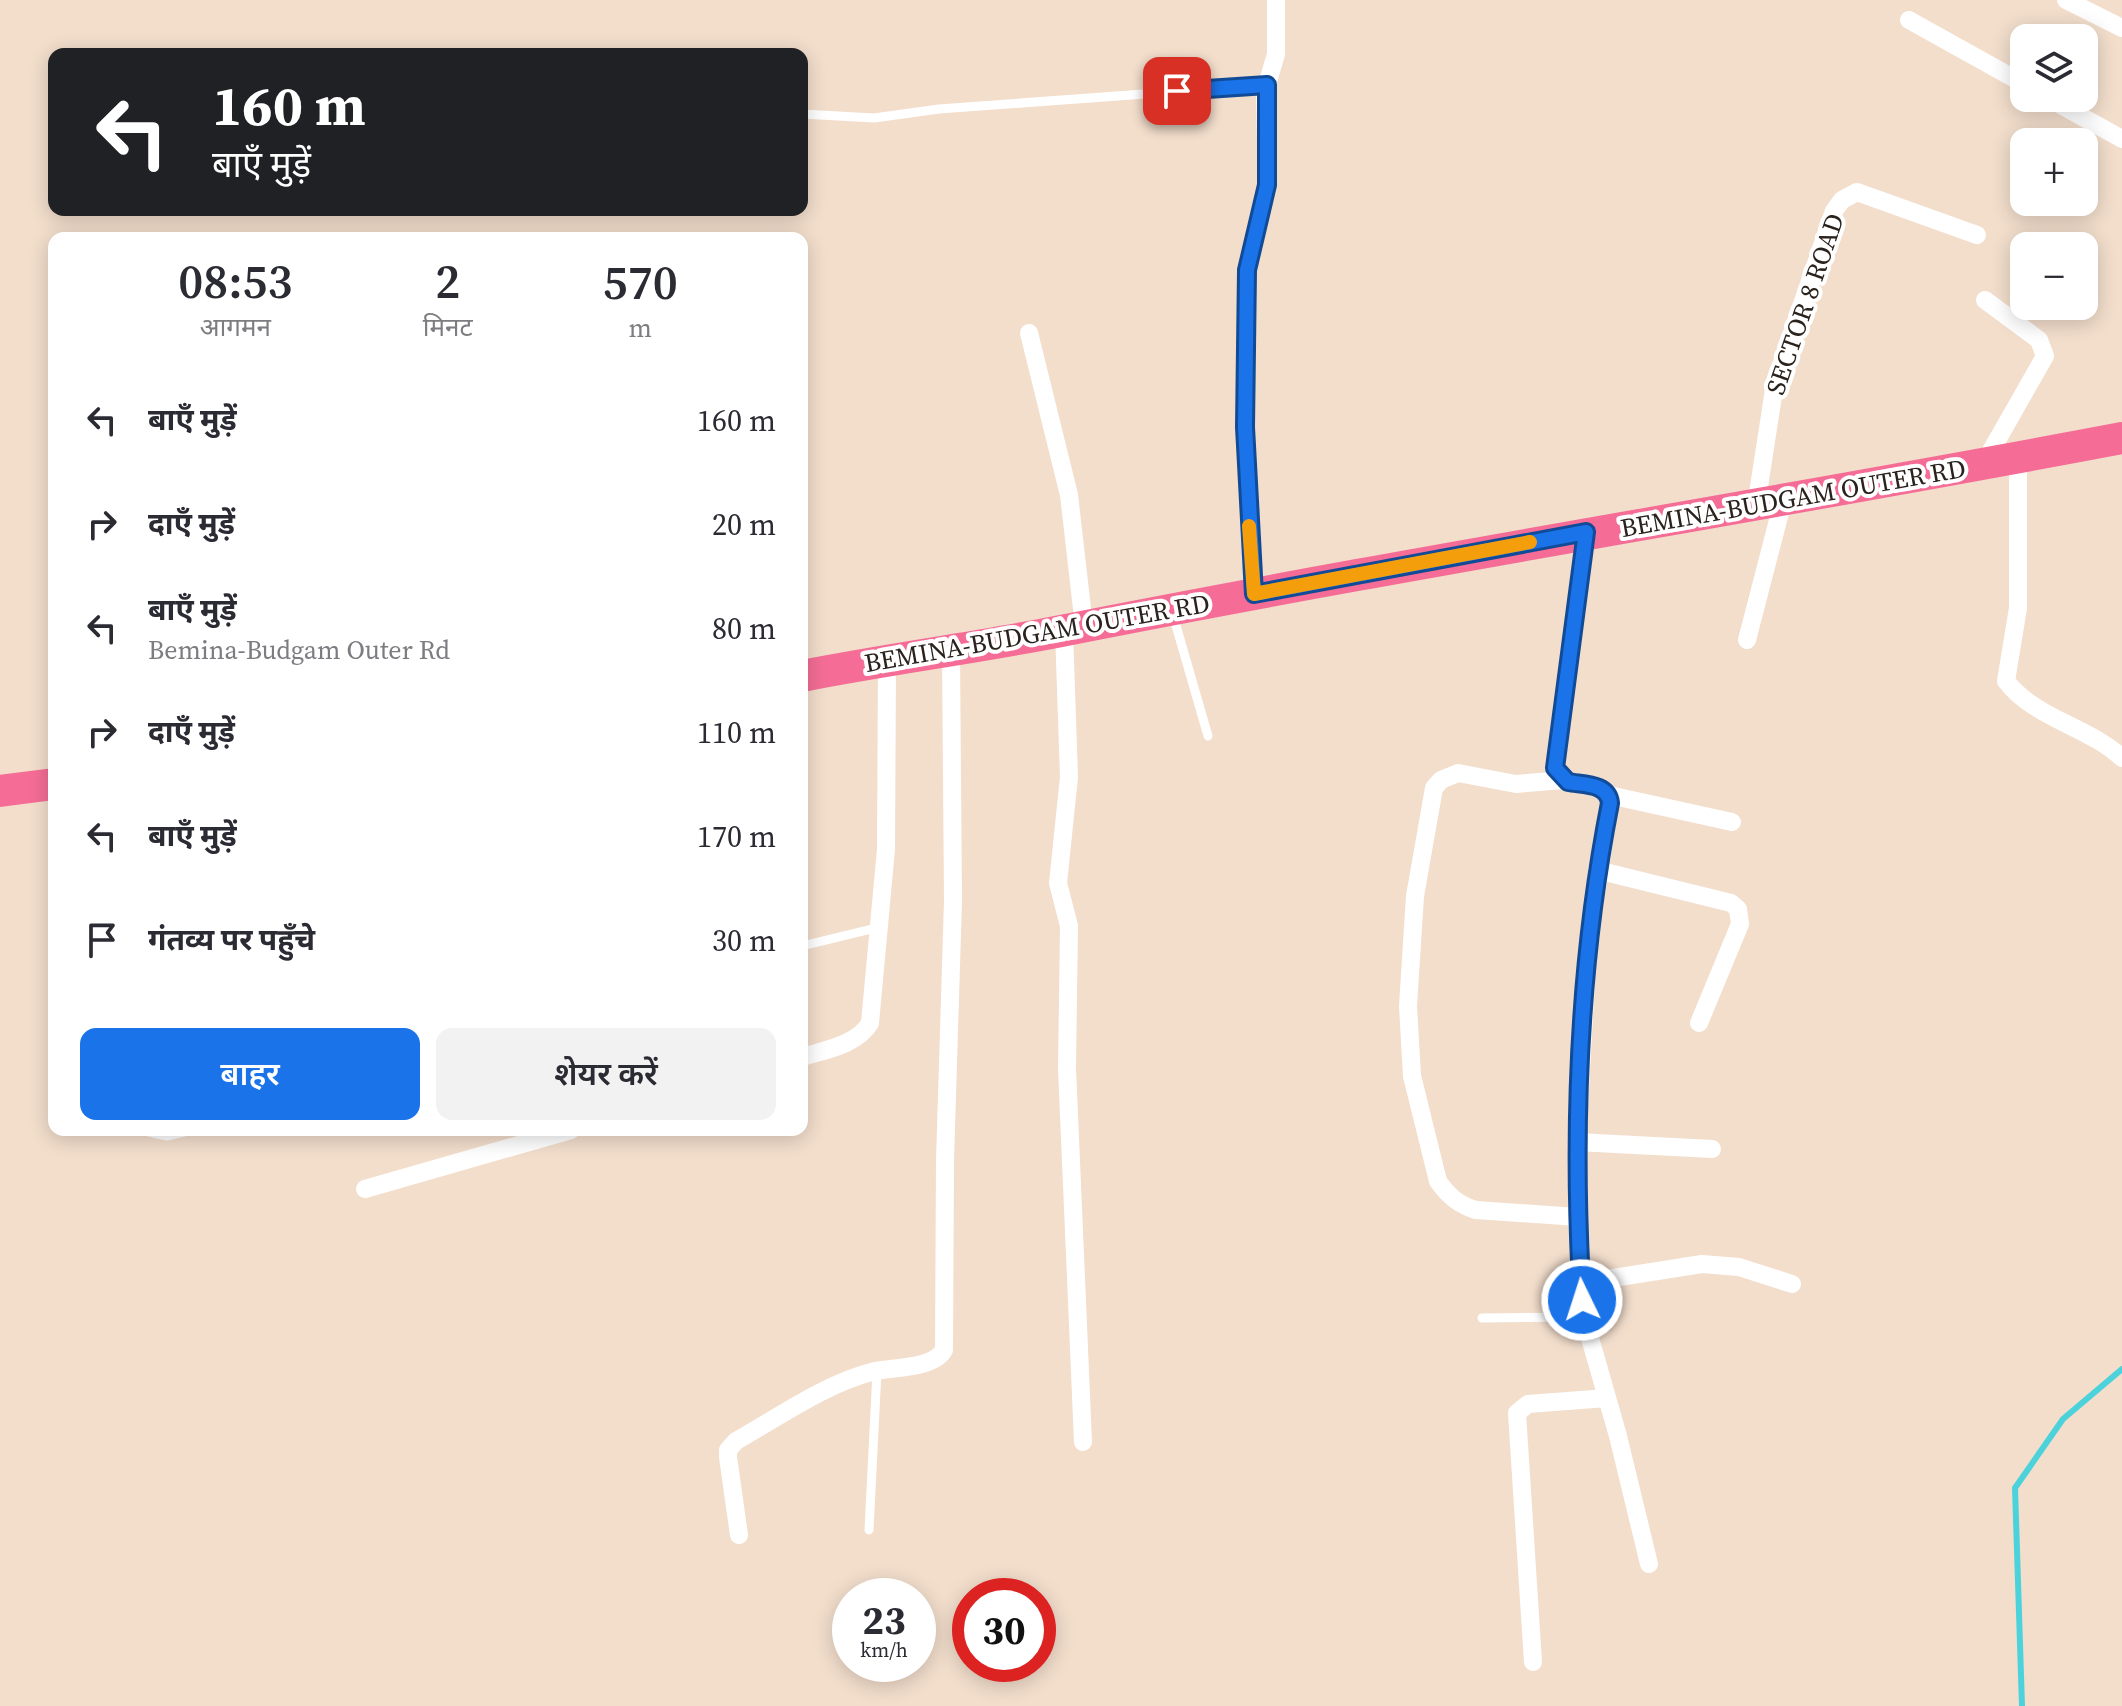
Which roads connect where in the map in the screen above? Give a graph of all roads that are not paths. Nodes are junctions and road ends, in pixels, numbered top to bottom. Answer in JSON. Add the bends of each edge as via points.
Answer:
{"nodes":[{"id":1,"x":1276,"y":0,"type":"edge"},
{"id":2,"x":2066,"y":0,"type":"edge"},
{"id":3,"x":1909,"y":20,"type":"dead end"},
{"id":4,"x":2122,"y":28,"type":"edge"},
{"id":5,"x":2010,"y":76,"type":"edge"},
{"id":6,"x":1267,"y":85,"type":"junction"},
{"id":7,"x":2073,"y":112,"type":"edge"},
{"id":8,"x":808,"y":114,"type":"edge"},
{"id":9,"x":2122,"y":139,"type":"edge"},
{"id":10,"x":1977,"y":235,"type":"dead end"},
{"id":11,"x":1985,"y":300,"type":"dead end"},
{"id":12,"x":1029,"y":333,"type":"dead end"},
{"id":13,"x":2122,"y":438,"type":"edge"},
{"id":14,"x":2018,"y":459,"type":"junction"},
{"id":15,"x":1983,"y":465,"type":"junction"},
{"id":16,"x":1770,"y":503,"type":"junction"},
{"id":17,"x":1586,"y":532,"type":"junction"},
{"id":18,"x":1254,"y":594,"type":"junction"},
{"id":19,"x":1171,"y":608,"type":"junction"},
{"id":20,"x":1074,"y":628,"type":"junction"},
{"id":21,"x":1747,"y":640,"type":"dead end"},
{"id":22,"x":951,"y":651,"type":"junction"},
{"id":23,"x":887,"y":661,"type":"junction"},
{"id":24,"x":808,"y":675,"type":"edge"},
{"id":25,"x":1208,"y":736,"type":"dead end"},
{"id":26,"x":2122,"y":758,"type":"edge"},
{"id":27,"x":1563,"y":780,"type":"junction"},
{"id":28,"x":48,"y":785,"type":"edge"},
{"id":29,"x":0,"y":791,"type":"edge"},
{"id":30,"x":1609,"y":795,"type":"junction"},
{"id":31,"x":1732,"y":822,"type":"dead end"},
{"id":32,"x":1597,"y":870,"type":"junction"},
{"id":33,"x":881,"y":927,"type":"junction"},
{"id":34,"x":808,"y":945,"type":"edge"},
{"id":35,"x":1699,"y":1023,"type":"dead end"},
{"id":36,"x":808,"y":1055,"type":"edge"},
{"id":37,"x":550,"y":1136,"type":"edge"},
{"id":38,"x":1577,"y":1142,"type":"junction"},
{"id":39,"x":1712,"y":1149,"type":"dead end"},
{"id":40,"x":365,"y":1189,"type":"dead end"},
{"id":41,"x":1577,"y":1217,"type":"junction"},
{"id":42,"x":1581,"y":1283,"type":"junction"},
{"id":43,"x":1792,"y":1284,"type":"dead end"},
{"id":44,"x":1584,"y":1317,"type":"junction"},
{"id":45,"x":1482,"y":1318,"type":"dead end"},
{"id":46,"x":877,"y":1371,"type":"junction"},
{"id":47,"x":1607,"y":1398,"type":"junction"},
{"id":48,"x":1083,"y":1442,"type":"dead end"},
{"id":49,"x":869,"y":1530,"type":"dead end"},
{"id":50,"x":739,"y":1535,"type":"dead end"},
{"id":51,"x":1649,"y":1564,"type":"dead end"},
{"id":52,"x":1533,"y":1662,"type":"dead end"}],
"edges":[{"from":1,"to":6,"type":"street","via":[[1276,54]]},
{"from":2,"to":4,"type":"street"},
{"from":3,"to":5,"type":"street"},
{"from":6,"to":8,"type":"lane","via":[[874,118]]},
{"from":6,"to":18,"type":"street","via":[[1267,185],[1247,270],[1245,427]]},
{"from":7,"to":9,"type":"street"},
{"from":10,"to":16,"type":"street","name":"SECTOR 8 ROAD","via":[[1857,192],[1842,200],[1775,383]]},
{"from":11,"to":15,"type":"street","via":[[2039,340],[2045,356]]},
{"from":12,"to":20,"type":"street","via":[[1069,495]]},
{"from":13,"to":14,"type":"highway","name":"BEMINA-BUDGAM OUTER RD"},
{"from":14,"to":15,"type":"highway","name":"BEMINA-BUDGAM OUTER RD"},
{"from":14,"to":26,"type":"street","via":[[2018,608],[2006,681],[2026,700]]},
{"from":15,"to":16,"type":"highway","name":"BEMINA-BUDGAM OUTER RD"},
{"from":16,"to":17,"type":"highway","name":"BEMINA-BUDGAM OUTER RD"},
{"from":16,"to":21,"type":"street","name":"SECTOR 8 ROAD"},
{"from":17,"to":18,"type":"highway","name":"BEMINA-BUDGAM OUTER RD"},
{"from":17,"to":27,"type":"street","via":[[1555,768]]},
{"from":18,"to":19,"type":"highway","name":"BEMINA-BUDGAM OUTER RD"},
{"from":19,"to":20,"type":"highway","name":"BEMINA-BUDGAM OUTER RD"},
{"from":19,"to":25,"type":"lane"},
{"from":20,"to":22,"type":"highway","name":"BEMINA-BUDGAM OUTER RD"},
{"from":20,"to":48,"type":"street","via":[[1069,777],[1058,883],[1069,926],[1067,1068]]},
{"from":22,"to":23,"type":"highway","name":"BEMINA-BUDGAM OUTER RD"},
{"from":22,"to":46,"type":"street","via":[[946,1341],[940,1357],[932,1361]]},
{"from":23,"to":24,"type":"highway","name":"BEMINA-BUDGAM OUTER RD"},
{"from":23,"to":33,"type":"street"},
{"from":27,"to":30,"type":"street","via":[[1602,788]]},
{"from":27,"to":41,"type":"street","via":[[1516,784],[1458,773],[1434,788],[1415,896],[1408,1006],[1412,1076],[1444,1191],[1476,1210]]},
{"from":28,"to":29,"type":"highway"},
{"from":30,"to":31,"type":"street"},
{"from":30,"to":32,"type":"street"},
{"from":32,"to":35,"type":"street","via":[[1738,909],[1740,924]]},
{"from":32,"to":38,"type":"street"},
{"from":33,"to":34,"type":"lane"},
{"from":33,"to":36,"type":"street","via":[[870,1023],[859,1036]]},
{"from":37,"to":40,"type":"street"},
{"from":38,"to":39,"type":"street"},
{"from":38,"to":41,"type":"street"},
{"from":41,"to":42,"type":"street"},
{"from":42,"to":43,"type":"street","via":[[1702,1264],[1739,1267]]},
{"from":42,"to":44,"type":"street"},
{"from":44,"to":45,"type":"lane"},
{"from":44,"to":47,"type":"street"},
{"from":46,"to":49,"type":"lane"},
{"from":46,"to":50,"type":"street","via":[[834,1387],[731,1445],[728,1457]]},
{"from":47,"to":51,"type":"street"},
{"from":47,"to":52,"type":"street","via":[[1528,1404],[1517,1413]]}]}
